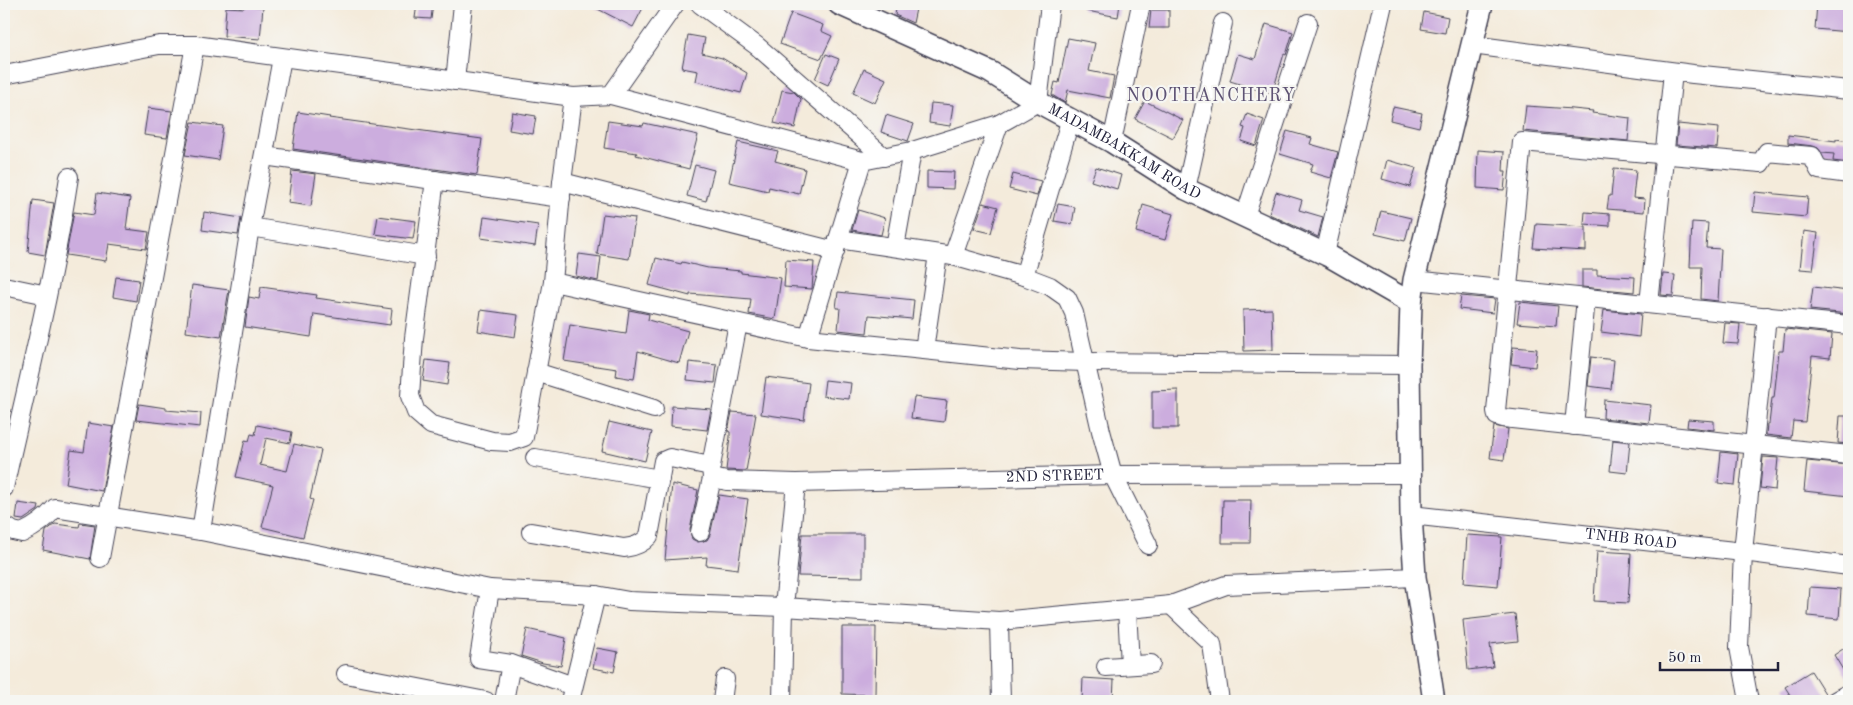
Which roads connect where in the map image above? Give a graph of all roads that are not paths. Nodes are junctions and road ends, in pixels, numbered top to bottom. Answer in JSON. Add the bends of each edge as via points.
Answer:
{"nodes":[{"id":1,"x":463,"y":4,"type":"edge"},
{"id":2,"x":675,"y":4,"type":"edge"},
{"id":3,"x":700,"y":4,"type":"edge"},
{"id":4,"x":839,"y":4,"type":"edge"},
{"id":5,"x":1050,"y":4,"type":"edge"},
{"id":6,"x":1140,"y":4,"type":"edge"},
{"id":7,"x":1383,"y":4,"type":"edge"},
{"id":8,"x":1482,"y":4,"type":"edge"},
{"id":9,"x":1223,"y":23,"type":"dead end"},
{"id":10,"x":1308,"y":23,"type":"dead end"},
{"id":11,"x":195,"y":45,"type":"junction"},
{"id":12,"x":1472,"y":45,"type":"junction"},
{"id":13,"x":282,"y":58,"type":"junction"},
{"id":14,"x":1673,"y":72,"type":"junction"},
{"id":15,"x":4,"y":75,"type":"edge"},
{"id":16,"x":455,"y":81,"type":"junction"},
{"id":17,"x":1849,"y":90,"type":"edge"},
{"id":18,"x":611,"y":95,"type":"junction"},
{"id":19,"x":573,"y":97,"type":"junction"},
{"id":20,"x":1038,"y":102,"type":"junction"},
{"id":21,"x":1070,"y":118,"type":"junction"},
{"id":22,"x":999,"y":124,"type":"junction"},
{"id":23,"x":1112,"y":142,"type":"junction"},
{"id":24,"x":912,"y":151,"type":"junction"},
{"id":25,"x":1665,"y":155,"type":"junction"},
{"id":26,"x":264,"y":156,"type":"junction"},
{"id":27,"x":884,"y":157,"type":"junction"},
{"id":28,"x":862,"y":161,"type":"junction"},
{"id":29,"x":1849,"y":174,"type":"edge"},
{"id":30,"x":69,"y":177,"type":"dead end"},
{"id":31,"x":435,"y":180,"type":"junction"},
{"id":32,"x":1186,"y":189,"type":"junction"},
{"id":33,"x":562,"y":190,"type":"junction"},
{"id":34,"x":1245,"y":216,"type":"junction"},
{"id":35,"x":250,"y":227,"type":"junction"},
{"id":36,"x":837,"y":245,"type":"junction"},
{"id":37,"x":895,"y":248,"type":"junction"},
{"id":38,"x":1325,"y":254,"type":"junction"},
{"id":39,"x":946,"y":255,"type":"junction"},
{"id":40,"x":426,"y":256,"type":"junction"},
{"id":41,"x":1024,"y":276,"type":"junction"},
{"id":42,"x":1414,"y":280,"type":"junction"},
{"id":43,"x":553,"y":282,"type":"junction"},
{"id":44,"x":4,"y":286,"type":"edge"},
{"id":45,"x":1506,"y":289,"type":"junction"},
{"id":46,"x":47,"y":295,"type":"junction"},
{"id":47,"x":1586,"y":298,"type":"junction"},
{"id":48,"x":1411,"y":303,"type":"junction"},
{"id":49,"x":1649,"y":304,"type":"junction"},
{"id":50,"x":1767,"y":316,"type":"junction"},
{"id":51,"x":738,"y":323,"type":"junction"},
{"id":52,"x":1849,"y":325,"type":"edge"},
{"id":53,"x":808,"y":338,"type":"junction"},
{"id":54,"x":924,"y":350,"type":"junction"},
{"id":55,"x":1086,"y":362,"type":"junction"},
{"id":56,"x":1409,"y":365,"type":"junction"},
{"id":57,"x":536,"y":372,"type":"junction"},
{"id":58,"x":654,"y":409,"type":"dead end"},
{"id":59,"x":1574,"y":426,"type":"junction"},
{"id":60,"x":1754,"y":445,"type":"junction"},
{"id":61,"x":1849,"y":455,"type":"edge"},
{"id":62,"x":535,"y":458,"type":"dead end"},
{"id":63,"x":712,"y":472,"type":"junction"},
{"id":64,"x":1411,"y":474,"type":"junction"},
{"id":65,"x":1113,"y":475,"type":"junction"},
{"id":66,"x":660,"y":479,"type":"junction"},
{"id":67,"x":796,"y":483,"type":"junction"},
{"id":68,"x":4,"y":488,"type":"edge"},
{"id":69,"x":107,"y":515,"type":"junction"},
{"id":70,"x":1411,"y":515,"type":"junction"},
{"id":71,"x":4,"y":525,"type":"edge"},
{"id":72,"x":201,"y":531,"type":"junction"},
{"id":73,"x":531,"y":532,"type":"dead end"},
{"id":74,"x":700,"y":532,"type":"dead end"},
{"id":75,"x":1148,"y":545,"type":"dead end"},
{"id":76,"x":1743,"y":552,"type":"junction"},
{"id":77,"x":100,"y":558,"type":"dead end"},
{"id":78,"x":1849,"y":566,"type":"edge"},
{"id":79,"x":1415,"y":577,"type":"junction"},
{"id":80,"x":490,"y":589,"type":"junction"},
{"id":81,"x":596,"y":595,"type":"junction"},
{"id":82,"x":1171,"y":605,"type":"junction"},
{"id":83,"x":784,"y":607,"type":"junction"},
{"id":84,"x":1127,"y":609,"type":"junction"},
{"id":85,"x":999,"y":621,"type":"junction"},
{"id":86,"x":511,"y":664,"type":"junction"},
{"id":87,"x":1151,"y":664,"type":"dead end"},
{"id":88,"x":1130,"y":665,"type":"junction"},
{"id":89,"x":1106,"y":667,"type":"dead end"},
{"id":90,"x":346,"y":674,"type":"dead end"},
{"id":91,"x":725,"y":679,"type":"dead end"},
{"id":92,"x":1849,"y":693,"type":"edge"},
{"id":93,"x":572,"y":694,"type":"edge"},
{"id":94,"x":486,"y":701,"type":"edge"},
{"id":95,"x":504,"y":701,"type":"edge"},
{"id":96,"x":722,"y":701,"type":"edge"},
{"id":97,"x":782,"y":701,"type":"edge"},
{"id":98,"x":1001,"y":701,"type":"edge"},
{"id":99,"x":1220,"y":701,"type":"edge"},
{"id":100,"x":1434,"y":701,"type":"edge"},
{"id":101,"x":1749,"y":701,"type":"edge"},
{"id":102,"x":1835,"y":701,"type":"edge"}],
"edges":[{"from":1,"to":16,"type":"street"},
{"from":2,"to":18,"type":"street"},
{"from":3,"to":27,"type":"street","via":[[757,46]]},
{"from":4,"to":20,"type":"street","name":"MADAMBAKKAM ROAD","via":[[990,72]]},
{"from":5,"to":20,"type":"street"},
{"from":6,"to":23,"type":"street"},
{"from":7,"to":38,"type":"street"},
{"from":8,"to":12,"type":"street"},
{"from":9,"to":32,"type":"street"},
{"from":10,"to":34,"type":"street"},
{"from":11,"to":13,"type":"street"},
{"from":11,"to":15,"type":"street","via":[[159,45]]},
{"from":11,"to":69,"type":"street"},
{"from":12,"to":14,"type":"street"},
{"from":12,"to":42,"type":"street"},
{"from":13,"to":16,"type":"street"},
{"from":13,"to":26,"type":"street"},
{"from":14,"to":17,"type":"street"},
{"from":14,"to":25,"type":"street"},
{"from":16,"to":19,"type":"street"},
{"from":18,"to":19,"type":"street"},
{"from":18,"to":28,"type":"street"},
{"from":19,"to":33,"type":"street"},
{"from":20,"to":21,"type":"street","name":"MADAMBAKKAM ROAD"},
{"from":20,"to":22,"type":"street"},
{"from":21,"to":23,"type":"street","name":"MADAMBAKKAM ROAD"},
{"from":21,"to":41,"type":"street"},
{"from":22,"to":24,"type":"street"},
{"from":22,"to":39,"type":"street"},
{"from":23,"to":32,"type":"street","name":"MADAMBAKKAM ROAD"},
{"from":24,"to":27,"type":"street"},
{"from":24,"to":37,"type":"street"},
{"from":25,"to":29,"type":"street","via":[[1761,163],[1767,152],[1812,156],[1818,170]]},
{"from":25,"to":45,"type":"street","via":[[1522,142]]},
{"from":25,"to":49,"type":"street"},
{"from":26,"to":31,"type":"street"},
{"from":26,"to":35,"type":"street"},
{"from":27,"to":28,"type":"street"},
{"from":28,"to":36,"type":"street"},
{"from":30,"to":46,"type":"street"},
{"from":31,"to":33,"type":"street"},
{"from":31,"to":40,"type":"street"},
{"from":32,"to":34,"type":"street","name":"MADAMBAKKAM ROAD"},
{"from":33,"to":36,"type":"street"},
{"from":33,"to":43,"type":"street"},
{"from":34,"to":38,"type":"street","name":"MADAMBAKKAM ROAD"},
{"from":35,"to":40,"type":"street"},
{"from":35,"to":72,"type":"street"},
{"from":36,"to":37,"type":"street"},
{"from":36,"to":53,"type":"street"},
{"from":37,"to":39,"type":"street"},
{"from":38,"to":48,"type":"street","name":"MADAMBAKKAM ROAD"},
{"from":39,"to":41,"type":"street"},
{"from":39,"to":54,"type":"street"},
{"from":40,"to":57,"type":"street","via":[[414,338],[410,396],[416,412],[431,424],[492,442],[510,442],[524,437]]},
{"from":41,"to":55,"type":"street","via":[[1050,286],[1068,298]]},
{"from":42,"to":45,"type":"street"},
{"from":42,"to":48,"type":"street"},
{"from":43,"to":51,"type":"street"},
{"from":43,"to":57,"type":"street"},
{"from":44,"to":46,"type":"street"},
{"from":45,"to":47,"type":"street"},
{"from":45,"to":59,"type":"street","via":[[1496,414],[1503,418]]},
{"from":46,"to":68,"type":"street"},
{"from":47,"to":49,"type":"street"},
{"from":47,"to":59,"type":"street"},
{"from":48,"to":56,"type":"street"},
{"from":49,"to":50,"type":"street"},
{"from":50,"to":52,"type":"street"},
{"from":50,"to":60,"type":"street"},
{"from":51,"to":53,"type":"street"},
{"from":51,"to":63,"type":"street"},
{"from":53,"to":54,"type":"street"},
{"from":54,"to":55,"type":"street","via":[[1020,360]]},
{"from":55,"to":56,"type":"street"},
{"from":55,"to":65,"type":"street"},
{"from":56,"to":64,"type":"street"},
{"from":57,"to":58,"type":"street"},
{"from":59,"to":60,"type":"street"},
{"from":60,"to":61,"type":"street"},
{"from":60,"to":76,"type":"street"},
{"from":62,"to":66,"type":"street"},
{"from":63,"to":66,"type":"street","name":"2ND STREET","via":[[666,458]]},
{"from":63,"to":67,"type":"street","name":"2ND STREET","via":[[727,481]]},
{"from":63,"to":74,"type":"street"},
{"from":64,"to":65,"type":"street","name":"2ND STREET"},
{"from":64,"to":70,"type":"street"},
{"from":65,"to":67,"type":"street","name":"2ND STREET"},
{"from":65,"to":75,"type":"street"},
{"from":66,"to":73,"type":"street","via":[[649,536],[643,543],[624,548]]},
{"from":67,"to":83,"type":"street"},
{"from":69,"to":71,"type":"street","via":[[55,508],[48,517],[22,533]]},
{"from":69,"to":72,"type":"street"},
{"from":69,"to":77,"type":"street"},
{"from":70,"to":76,"type":"street","name":"TNHB ROAD"},
{"from":70,"to":79,"type":"street"},
{"from":72,"to":80,"type":"street"},
{"from":76,"to":78,"type":"street","name":"TNHB ROAD"},
{"from":76,"to":101,"type":"street","via":[[1739,647]]},
{"from":79,"to":82,"type":"street","via":[[1226,585]]},
{"from":79,"to":100,"type":"street"},
{"from":80,"to":81,"type":"street"},
{"from":80,"to":86,"type":"street","via":[[480,659]]},
{"from":81,"to":83,"type":"street","via":[[629,601]]},
{"from":81,"to":93,"type":"street"},
{"from":82,"to":84,"type":"street"},
{"from":82,"to":99,"type":"street","via":[[1212,644]]},
{"from":83,"to":85,"type":"street"},
{"from":83,"to":97,"type":"street"},
{"from":84,"to":85,"type":"street"},
{"from":84,"to":88,"type":"street"},
{"from":85,"to":98,"type":"street"},
{"from":86,"to":93,"type":"street"},
{"from":86,"to":95,"type":"street"},
{"from":87,"to":88,"type":"street"},
{"from":88,"to":89,"type":"street"},
{"from":90,"to":94,"type":"street"},
{"from":91,"to":96,"type":"street"},
{"from":92,"to":102,"type":"street"}]}
